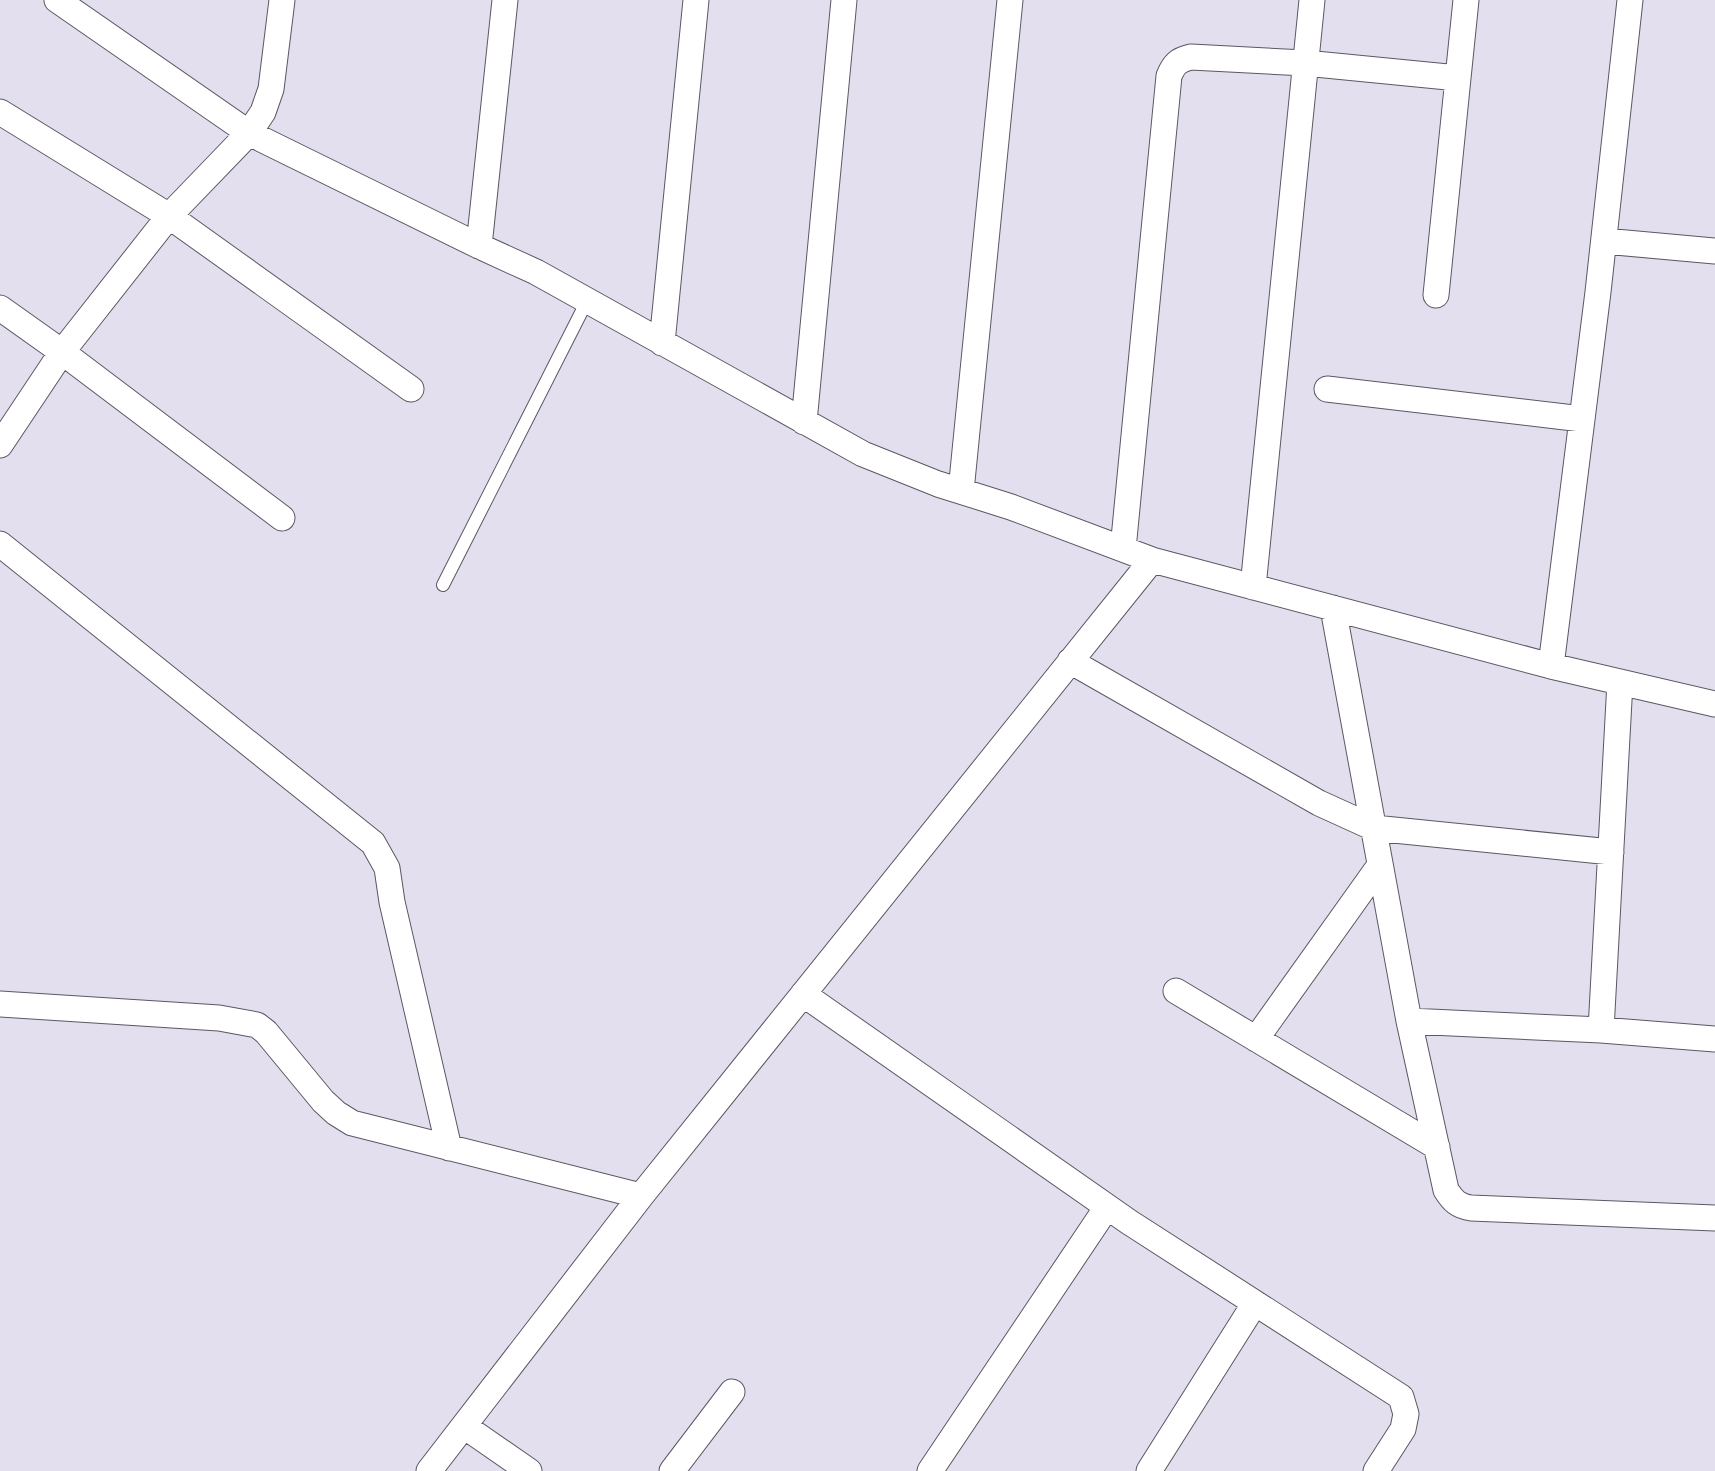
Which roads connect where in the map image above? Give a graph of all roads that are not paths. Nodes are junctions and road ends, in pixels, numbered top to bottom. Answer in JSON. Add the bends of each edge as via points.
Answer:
{"nodes":[{"id":1,"x":57,"y":0,"type":"edge"},
{"id":2,"x":282,"y":0,"type":"edge"},
{"id":3,"x":505,"y":0,"type":"edge"},
{"id":4,"x":696,"y":0,"type":"edge"},
{"id":5,"x":844,"y":0,"type":"edge"},
{"id":6,"x":1010,"y":0,"type":"edge"},
{"id":7,"x":1312,"y":0,"type":"edge"},
{"id":8,"x":1466,"y":0,"type":"edge"},
{"id":9,"x":1630,"y":0,"type":"edge"},
{"id":10,"x":1305,"y":63,"type":"junction"},
{"id":11,"x":1458,"y":78,"type":"junction"},
{"id":12,"x":0,"y":112,"type":"edge"},
{"id":13,"x":249,"y":133,"type":"junction"},
{"id":14,"x":169,"y":216,"type":"junction"},
{"id":15,"x":1604,"y":241,"type":"junction"},
{"id":16,"x":479,"y":246,"type":"junction"},
{"id":17,"x":1715,"y":251,"type":"edge"},
{"id":18,"x":1436,"y":295,"type":"dead end"},
{"id":19,"x":587,"y":300,"type":"junction"},
{"id":20,"x":0,"y":308,"type":"edge"},
{"id":21,"x":662,"y":343,"type":"junction"},
{"id":22,"x":62,"y":352,"type":"junction"},
{"id":23,"x":411,"y":389,"type":"dead end"},
{"id":24,"x":1327,"y":389,"type":"dead end"},
{"id":25,"x":1582,"y":419,"type":"junction"},
{"id":26,"x":804,"y":422,"type":"junction"},
{"id":27,"x":0,"y":445,"type":"edge"},
{"id":28,"x":961,"y":491,"type":"junction"},
{"id":29,"x":282,"y":518,"type":"dead end"},
{"id":30,"x":0,"y":544,"type":"edge"},
{"id":31,"x":1123,"y":549,"type":"junction"},
{"id":32,"x":1152,"y":560,"type":"junction"},
{"id":33,"x":443,"y":584,"type":"dead end"},
{"id":34,"x":1253,"y":587,"type":"junction"},
{"id":35,"x":1333,"y":608,"type":"junction"},
{"id":36,"x":1070,"y":661,"type":"junction"},
{"id":37,"x":1551,"y":666,"type":"junction"},
{"id":38,"x":1620,"y":682,"type":"junction"},
{"id":39,"x":1715,"y":704,"type":"edge"},
{"id":40,"x":1374,"y":828,"type":"junction"},
{"id":41,"x":1611,"y":852,"type":"junction"},
{"id":42,"x":1380,"y":865,"type":"junction"},
{"id":43,"x":1176,"y":991,"type":"dead end"},
{"id":44,"x":803,"y":994,"type":"junction"},
{"id":45,"x":0,"y":1004,"type":"edge"},
{"id":46,"x":1409,"y":1020,"type":"junction"},
{"id":47,"x":1601,"y":1030,"type":"junction"},
{"id":48,"x":1256,"y":1039,"type":"junction"},
{"id":49,"x":1715,"y":1039,"type":"edge"},
{"id":50,"x":1437,"y":1147,"type":"junction"},
{"id":51,"x":449,"y":1148,"type":"junction"},
{"id":52,"x":641,"y":1196,"type":"junction"},
{"id":53,"x":1107,"y":1207,"type":"junction"},
{"id":54,"x":1715,"y":1218,"type":"edge"},
{"id":55,"x":1255,"y":1304,"type":"junction"},
{"id":56,"x":732,"y":1392,"type":"dead end"},
{"id":57,"x":464,"y":1426,"type":"junction"},
{"id":58,"x":942,"y":1467,"type":"edge"},
{"id":59,"x":429,"y":1471,"type":"edge"},
{"id":60,"x":529,"y":1471,"type":"edge"},
{"id":61,"x":672,"y":1471,"type":"edge"},
{"id":62,"x":1149,"y":1471,"type":"edge"},
{"id":63,"x":1376,"y":1471,"type":"edge"}],
"edges":[{"from":1,"to":13,"type":"street"},
{"from":2,"to":13,"type":"street","via":[[271,89],[263,112]]},
{"from":3,"to":16,"type":"street"},
{"from":4,"to":21,"type":"street"},
{"from":5,"to":26,"type":"street"},
{"from":6,"to":28,"type":"street"},
{"from":7,"to":10,"type":"street"},
{"from":8,"to":11,"type":"street"},
{"from":9,"to":15,"type":"street"},
{"from":10,"to":11,"type":"street"},
{"from":10,"to":31,"type":"street","via":[[1191,56],[1180,59],[1169,76]]},
{"from":10,"to":34,"type":"street"},
{"from":11,"to":18,"type":"street"},
{"from":12,"to":14,"type":"street"},
{"from":13,"to":14,"type":"street"},
{"from":13,"to":16,"type":"street"},
{"from":14,"to":22,"type":"street"},
{"from":14,"to":23,"type":"street"},
{"from":15,"to":17,"type":"street"},
{"from":15,"to":25,"type":"street"},
{"from":16,"to":19,"type":"street"},
{"from":19,"to":21,"type":"street"},
{"from":19,"to":33,"type":"lane"},
{"from":20,"to":22,"type":"street"},
{"from":21,"to":26,"type":"street"},
{"from":22,"to":27,"type":"street"},
{"from":22,"to":29,"type":"street"},
{"from":24,"to":25,"type":"street"},
{"from":25,"to":37,"type":"street"},
{"from":26,"to":28,"type":"street","via":[[863,454]]},
{"from":28,"to":31,"type":"street"},
{"from":30,"to":51,"type":"street","via":[[372,843],[387,868]]},
{"from":31,"to":32,"type":"street"},
{"from":32,"to":34,"type":"street"},
{"from":32,"to":36,"type":"street"},
{"from":34,"to":35,"type":"street"},
{"from":35,"to":37,"type":"street"},
{"from":35,"to":40,"type":"street"},
{"from":36,"to":40,"type":"street","via":[[1319,803]]},
{"from":36,"to":44,"type":"street"},
{"from":37,"to":38,"type":"street"},
{"from":38,"to":39,"type":"street"},
{"from":38,"to":41,"type":"street"},
{"from":40,"to":41,"type":"street"},
{"from":40,"to":42,"type":"street"},
{"from":41,"to":47,"type":"street"},
{"from":42,"to":46,"type":"street"},
{"from":42,"to":48,"type":"street"},
{"from":43,"to":48,"type":"street"},
{"from":44,"to":52,"type":"street"},
{"from":44,"to":53,"type":"street"},
{"from":45,"to":51,"type":"street","via":[[219,1018],[257,1025],[336,1113],[369,1128]]},
{"from":46,"to":47,"type":"street"},
{"from":46,"to":50,"type":"street"},
{"from":47,"to":49,"type":"street"},
{"from":48,"to":50,"type":"street"},
{"from":50,"to":54,"type":"street","via":[[1446,1190],[1462,1207]]},
{"from":51,"to":52,"type":"street"},
{"from":52,"to":57,"type":"street"},
{"from":53,"to":55,"type":"street"},
{"from":53,"to":58,"type":"street"},
{"from":55,"to":62,"type":"street"},
{"from":55,"to":63,"type":"street","via":[[1401,1397],[1406,1414],[1403,1429]]},
{"from":56,"to":61,"type":"street"},
{"from":57,"to":59,"type":"street"},
{"from":57,"to":60,"type":"street"}]}
